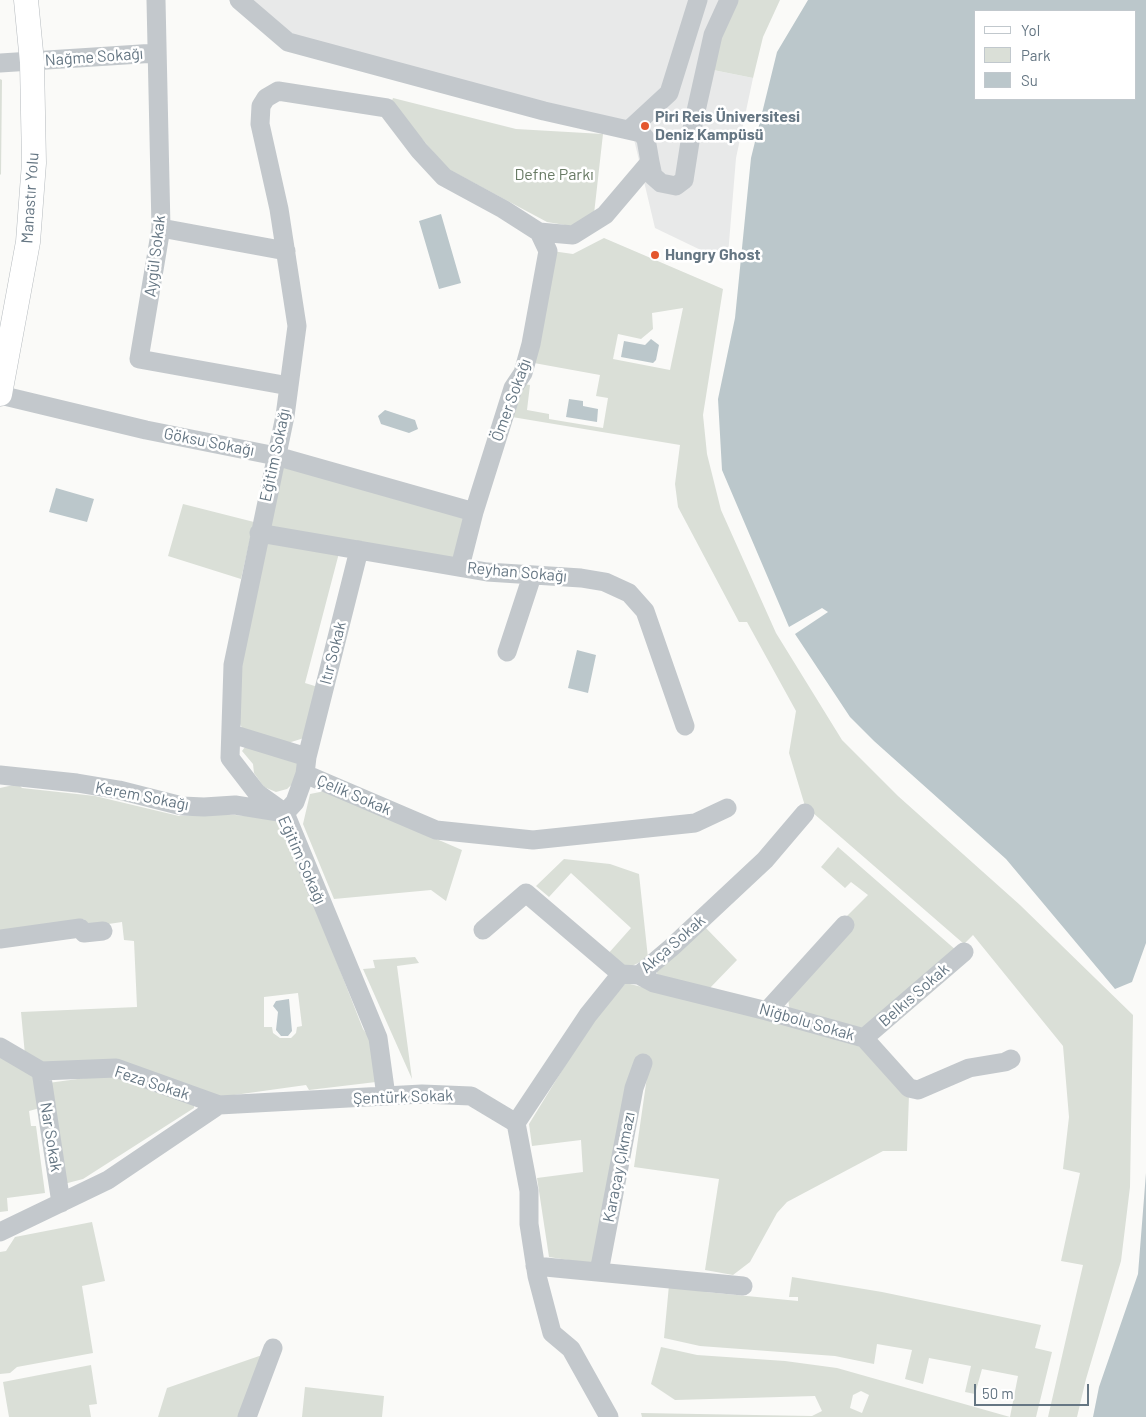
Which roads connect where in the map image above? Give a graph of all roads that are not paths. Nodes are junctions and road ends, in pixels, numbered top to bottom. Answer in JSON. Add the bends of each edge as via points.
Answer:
{"nodes":[{"id":1,"x":26,"y":0,"type":"edge"},
{"id":2,"x":156,"y":0,"type":"edge"},
{"id":3,"x":239,"y":0,"type":"edge"},
{"id":4,"x":698,"y":0,"type":"edge"},
{"id":5,"x":729,"y":0,"type":"edge"},
{"id":6,"x":156,"y":53,"type":"junction"},
{"id":7,"x":32,"y":62,"type":"junction"},
{"id":8,"x":0,"y":63,"type":"edge"},
{"id":9,"x":630,"y":129,"type":"junction"},
{"id":10,"x":650,"y":162,"type":"junction"},
{"id":11,"x":161,"y":228,"type":"junction"},
{"id":12,"x":539,"y":232,"type":"junction"},
{"id":13,"x":286,"y":251,"type":"junction"},
{"id":14,"x":289,"y":386,"type":"junction"},
{"id":15,"x":0,"y":394,"type":"edge"},
{"id":16,"x":276,"y":456,"type":"junction"},
{"id":17,"x":474,"y":512,"type":"junction"},
{"id":18,"x":259,"y":533,"type":"junction"},
{"id":19,"x":360,"y":550,"type":"junction"},
{"id":20,"x":460,"y":568,"type":"junction"},
{"id":21,"x":532,"y":576,"type":"junction"},
{"id":22,"x":507,"y":652,"type":"dead end"},
{"id":23,"x":685,"y":726,"type":"dead end"},
{"id":24,"x":232,"y":734,"type":"junction"},
{"id":25,"x":306,"y":765,"type":"junction"},
{"id":26,"x":0,"y":775,"type":"edge"},
{"id":27,"x":727,"y":808,"type":"dead end"},
{"id":28,"x":285,"y":813,"type":"junction"},
{"id":29,"x":805,"y":813,"type":"dead end"},
{"id":30,"x":844,"y":925,"type":"dead end"},
{"id":31,"x":483,"y":930,"type":"dead end"},
{"id":32,"x":103,"y":931,"type":"dead end"},
{"id":33,"x":0,"y":939,"type":"edge"},
{"id":34,"x":964,"y":952,"type":"dead end"},
{"id":35,"x":630,"y":974,"type":"junction"},
{"id":36,"x":767,"y":1011,"type":"junction"},
{"id":37,"x":864,"y":1038,"type":"junction"},
{"id":38,"x":0,"y":1047,"type":"edge"},
{"id":39,"x":1011,"y":1059,"type":"dead end"},
{"id":40,"x":644,"y":1064,"type":"dead end"},
{"id":41,"x":41,"y":1071,"type":"junction"},
{"id":42,"x":386,"y":1096,"type":"junction"},
{"id":43,"x":219,"y":1106,"type":"junction"},
{"id":44,"x":516,"y":1123,"type":"junction"},
{"id":45,"x":61,"y":1204,"type":"junction"},
{"id":46,"x":0,"y":1232,"type":"edge"},
{"id":47,"x":536,"y":1266,"type":"junction"},
{"id":48,"x":599,"y":1272,"type":"junction"},
{"id":49,"x":743,"y":1286,"type":"dead end"},
{"id":50,"x":273,"y":1348,"type":"dead end"},
{"id":51,"x":247,"y":1417,"type":"edge"},
{"id":52,"x":609,"y":1417,"type":"edge"}],
"edges":[{"from":1,"to":7,"type":"main road","name":"Manastır Yolu"},
{"from":2,"to":6,"type":"street","name":"Aygül Sokak"},
{"from":3,"to":9,"type":"street","via":[[288,42],[544,111]]},
{"from":4,"to":9,"type":"street","via":[[669,93]]},
{"from":5,"to":10,"type":"street","via":[[713,36],[684,180],[676,186],[661,183],[653,176]]},
{"from":6,"to":7,"type":"street","name":"Nağme Sokağı"},
{"from":6,"to":11,"type":"street","name":"Aygül Sokak"},
{"from":7,"to":8,"type":"street","name":"Nağme Sokağı"},
{"from":7,"to":15,"type":"main road","name":"Manastır Yolu","via":[[34,163],[28,242]]},
{"from":9,"to":10,"type":"street","via":[[646,139]]},
{"from":10,"to":12,"type":"street","via":[[605,215],[573,235]]},
{"from":11,"to":13,"type":"street"},
{"from":11,"to":14,"type":"street","name":"Aygül Sokak","via":[[139,360]]},
{"from":12,"to":13,"type":"street","name":"Eğitim Sokağı","via":[[444,177],[387,108],[278,91],[266,98],[261,106],[260,124]]},
{"from":12,"to":17,"type":"street","name":"Ömer Sokağı","via":[[548,251],[531,344],[523,373],[513,388]]},
{"from":13,"to":14,"type":"street","name":"Eğitim Sokağı","via":[[297,326]]},
{"from":14,"to":16,"type":"street","name":"Eğitim Sokağı"},
{"from":15,"to":16,"type":"street","name":"Göksu Sokağı","via":[[146,430]]},
{"from":16,"to":17,"type":"street","name":"Göksu Sokağı"},
{"from":16,"to":18,"type":"street","name":"Eğitim Sokağı"},
{"from":17,"to":20,"type":"street","name":"Ömer Sokağı"},
{"from":18,"to":19,"type":"street","name":"Reyhan Sokağı"},
{"from":18,"to":24,"type":"street","name":"Eğitim Sokağı","via":[[233,665]]},
{"from":19,"to":20,"type":"street","name":"Reyhan Sokağı"},
{"from":19,"to":25,"type":"street","name":"Itır Sokak"},
{"from":20,"to":21,"type":"street","name":"Reyhan Sokağı"},
{"from":21,"to":22,"type":"street"},
{"from":21,"to":23,"type":"street","name":"Reyhan Sokağı","via":[[605,582],[629,593],[645,611]]},
{"from":24,"to":25,"type":"street","name":"Çelik Sokak"},
{"from":24,"to":28,"type":"street","name":"Eğitim Sokağı","via":[[230,758],[257,793]]},
{"from":25,"to":27,"type":"street","name":"Çelik Sokak","via":[[436,830],[532,840],[694,822]]},
{"from":25,"to":28,"type":"street","name":"Itır Sokak","via":[[295,802]]},
{"from":26,"to":28,"type":"street","name":"Kerem Sokağı","via":[[94,786],[182,806],[235,805]]},
{"from":28,"to":42,"type":"street","name":"Eğitim Sokağı","via":[[378,1038]]},
{"from":29,"to":35,"type":"street","name":"Akça Sokak","via":[[765,860],[672,947]]},
{"from":30,"to":36,"type":"street"},
{"from":31,"to":35,"type":"street","name":"Niğbolu Sokak","via":[[526,893]]},
{"from":32,"to":33,"type":"street","via":[[84,933],[80,928]]},
{"from":34,"to":37,"type":"street","name":"Belkıs Sokak"},
{"from":35,"to":36,"type":"street","name":"Niğbolu Sokak"},
{"from":35,"to":44,"type":"street","name":"Akça Sokak","via":[[588,1015]]},
{"from":36,"to":37,"type":"street","name":"Niğbolu Sokak"},
{"from":37,"to":39,"type":"street","name":"Niğbolu Sokak","via":[[909,1088],[918,1090],[969,1068]]},
{"from":38,"to":41,"type":"street"},
{"from":40,"to":48,"type":"street","name":"Karaçay Çıkmazı","via":[[634,1088]]},
{"from":41,"to":43,"type":"street","name":"Feza Sokak","via":[[116,1068]]},
{"from":41,"to":45,"type":"street","name":"Nar Sokak"},
{"from":42,"to":43,"type":"street","name":"Şentürk Sokak"},
{"from":42,"to":44,"type":"street","name":"Şentürk Sokak","via":[[471,1096]]},
{"from":43,"to":45,"type":"street","via":[[108,1180]]},
{"from":44,"to":47,"type":"street","via":[[529,1191],[529,1224]]},
{"from":45,"to":46,"type":"street"},
{"from":47,"to":48,"type":"street"},
{"from":47,"to":52,"type":"street","via":[[552,1333],[571,1349]]},
{"from":48,"to":49,"type":"street"},
{"from":50,"to":51,"type":"street"}]}
